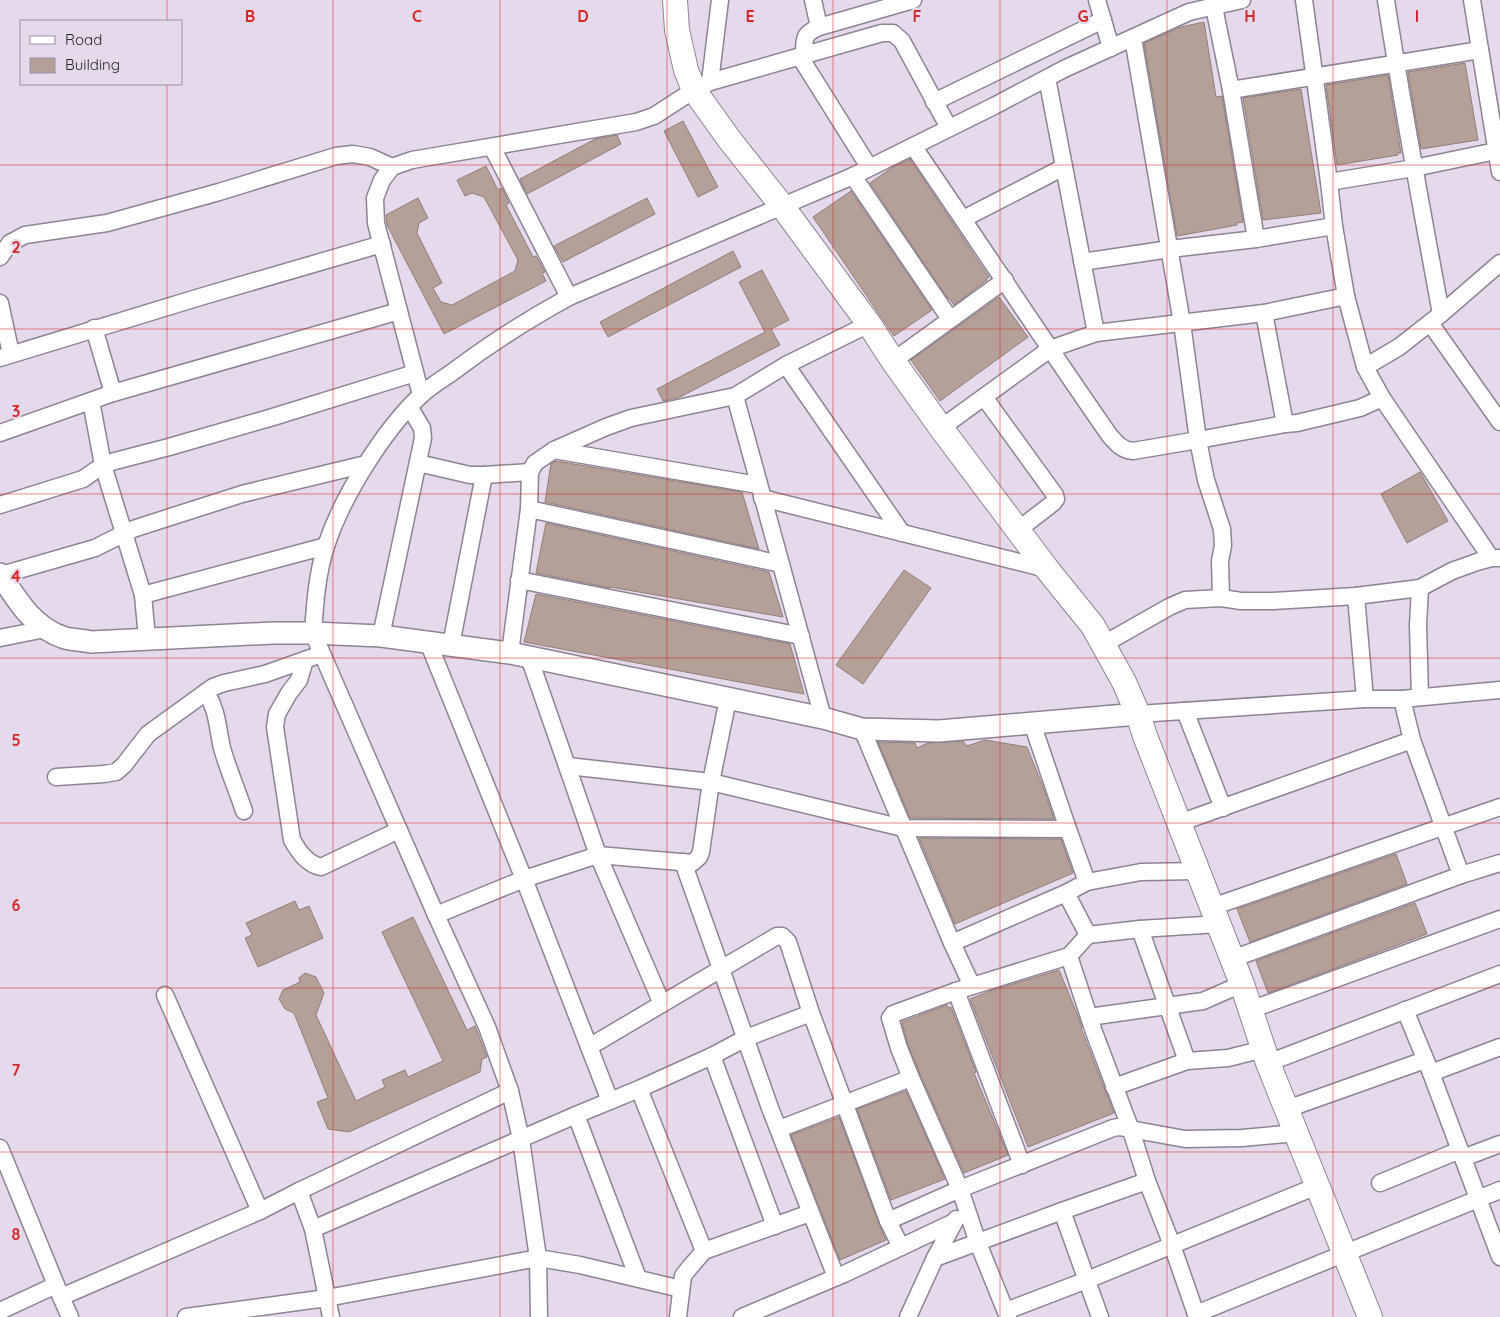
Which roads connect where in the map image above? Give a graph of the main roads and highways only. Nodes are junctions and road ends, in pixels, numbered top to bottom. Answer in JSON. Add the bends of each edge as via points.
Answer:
{"nodes":[{"id":1,"x":675,"y":0,"type":"edge"},
{"id":2,"x":1370,"y":1317,"type":"edge"}],
"edges":[{"from":1,"to":2,"type":"main road","via":[[677,30],[686,70],[702,86],[729,139],[782,206],[941,428],[1104,644],[1138,714],[1242,984],[1266,1056]]}]}
